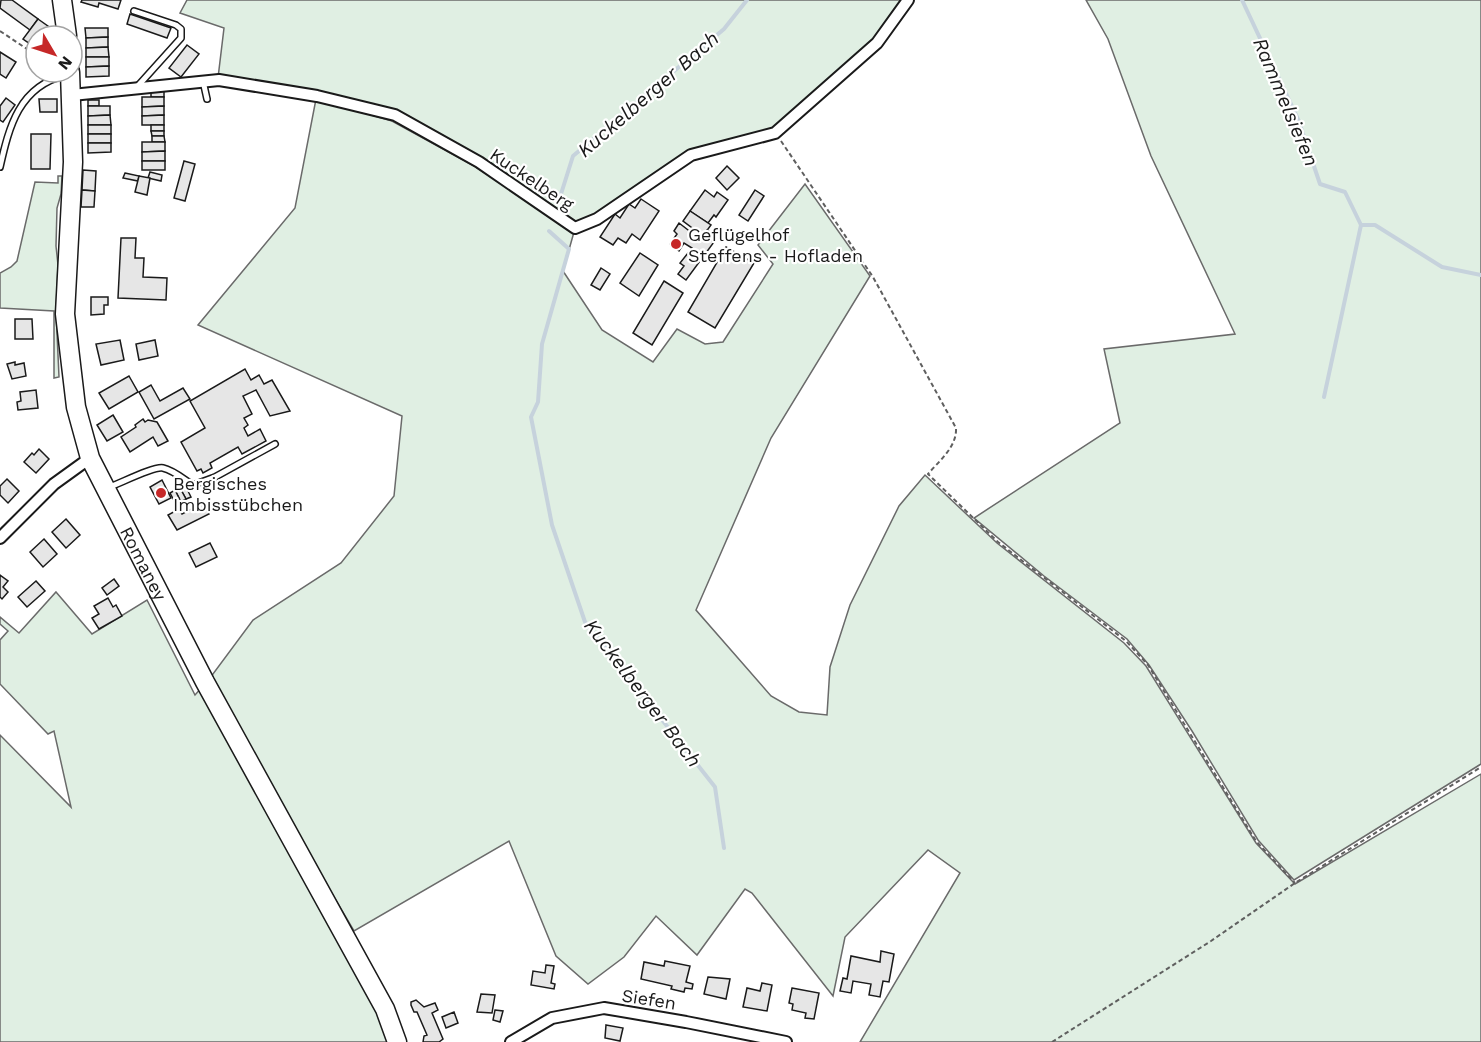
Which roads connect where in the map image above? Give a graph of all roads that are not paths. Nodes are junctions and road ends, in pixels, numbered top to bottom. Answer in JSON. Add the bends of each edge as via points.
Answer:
{"nodes":[{"id":1,"x":62,"y":0,"type":"edge"},
{"id":2,"x":908,"y":0,"type":"edge"},
{"id":3,"x":134,"y":11,"type":"dead end"},
{"id":4,"x":65,"y":24,"type":"edge"},
{"id":5,"x":203,"y":81,"type":"junction"},
{"id":6,"x":45,"y":84,"type":"edge"},
{"id":7,"x":71,"y":84,"type":"edge"},
{"id":8,"x":135,"y":90,"type":"junction"},
{"id":9,"x":72,"y":95,"type":"junction"},
{"id":10,"x":207,"y":99,"type":"dead end"},
{"id":11,"x":0,"y":167,"type":"edge"},
{"id":12,"x":275,"y":444,"type":"dead end"},
{"id":13,"x":90,"y":458,"type":"junction"},
{"id":14,"x":106,"y":488,"type":"junction"},
{"id":15,"x":0,"y":538,"type":"edge"},
{"id":16,"x":397,"y":1042,"type":"edge"},
{"id":17,"x":511,"y":1042,"type":"edge"},
{"id":18,"x":786,"y":1042,"type":"edge"}],
"edges":[{"from":1,"to":4,"type":"main road"},
{"from":2,"to":5,"type":"street","name":"Kuckelberg","via":[[877,43],[775,133],[691,155],[597,219],[575,228],[479,162],[396,115],[317,96],[219,80]]},
{"from":3,"to":8,"type":"lane","via":[[181,29],[181,38]]},
{"from":5,"to":8,"type":"street","name":"Kuckelberg"},
{"from":5,"to":10,"type":"lane"},
{"from":6,"to":11,"type":"lane","via":[[24,102],[11,124]]},
{"from":7,"to":9,"type":"main road","name":"Romaney"},
{"from":8,"to":9,"type":"street","name":"Kuckelberg"},
{"from":9,"to":13,"type":"main road","name":"Romaney","via":[[66,314],[76,407]]},
{"from":12,"to":14,"type":"lane","via":[[215,477],[193,484],[162,468]]},
{"from":13,"to":14,"type":"main road","name":"Romaney"},
{"from":13,"to":15,"type":"street","via":[[54,484]]},
{"from":14,"to":16,"type":"main road","name":"Romaney","via":[[205,682],[385,1009]]},
{"from":17,"to":18,"type":"street","name":"Siefen","via":[[552,1018],[604,1008]]}]}
